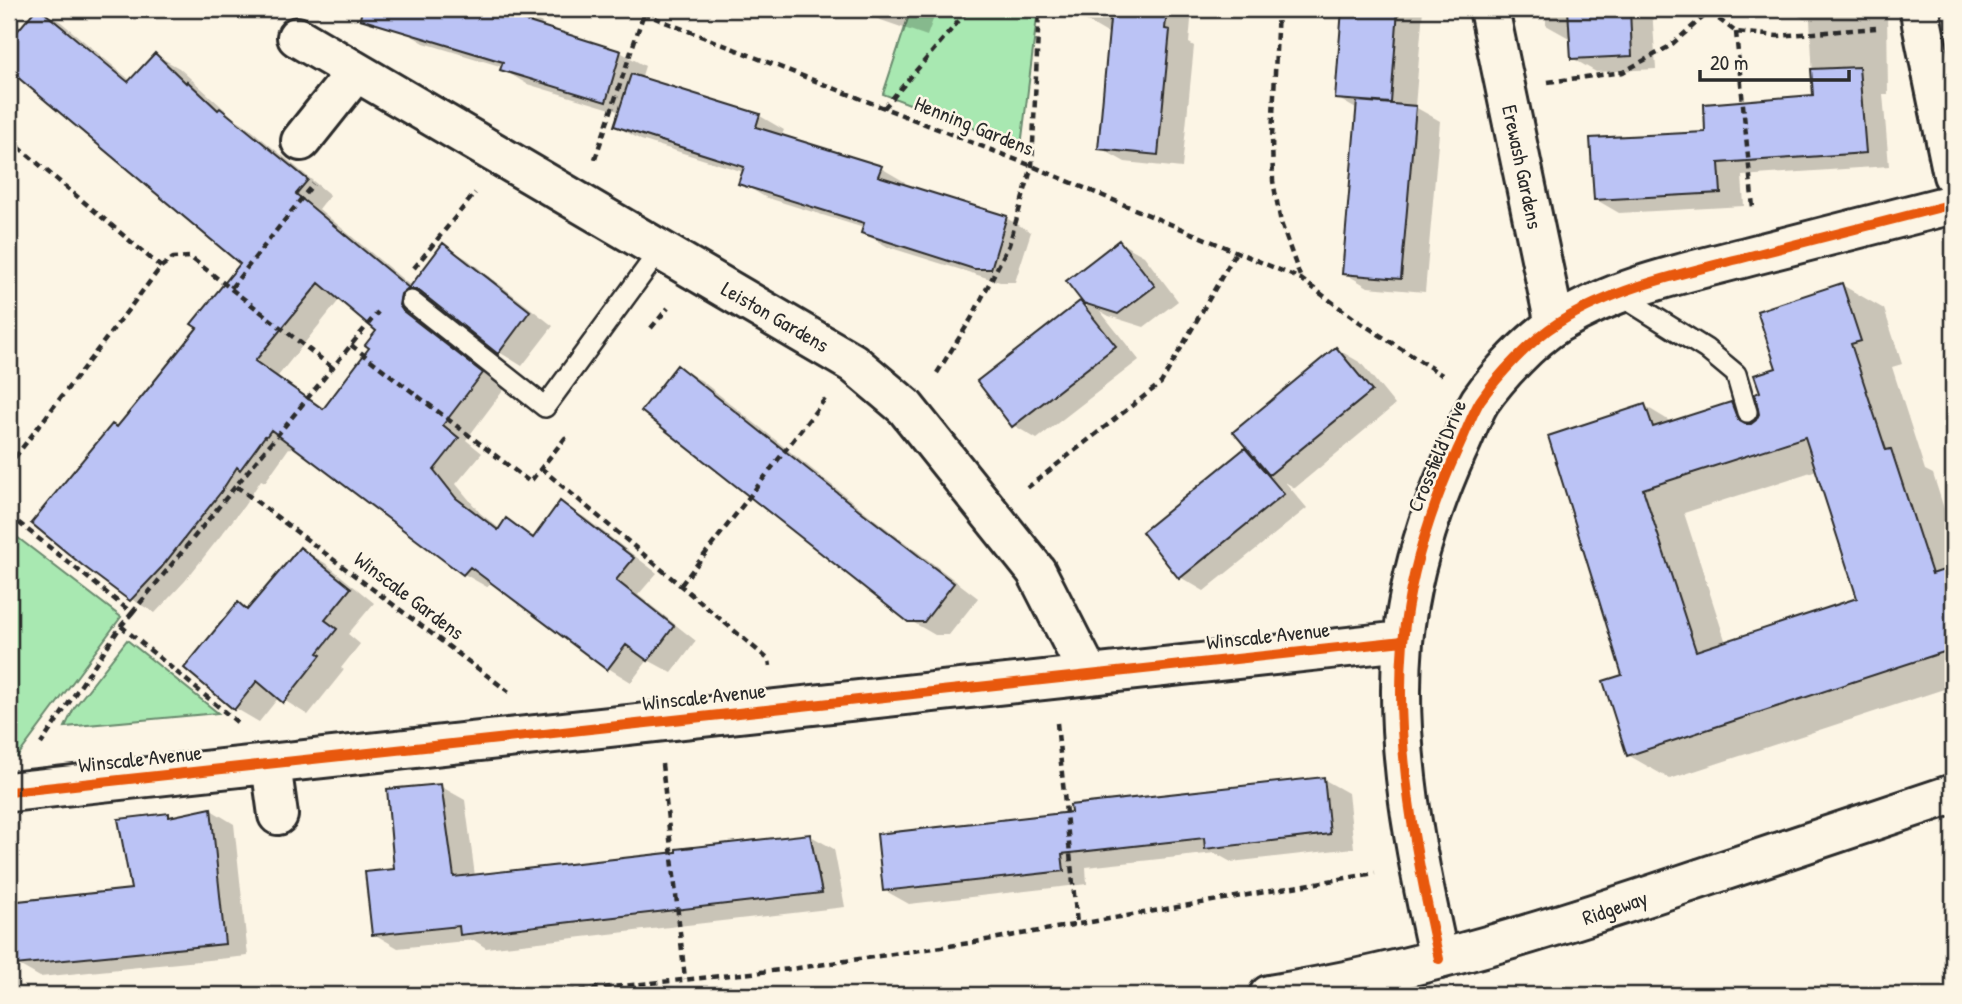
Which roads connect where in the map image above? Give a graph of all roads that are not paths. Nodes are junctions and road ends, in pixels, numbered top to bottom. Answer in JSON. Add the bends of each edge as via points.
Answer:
{"nodes":[{"id":1,"x":1489,"y":9,"type":"edge"},
{"id":2,"x":1921,"y":17,"type":"edge"},
{"id":3,"x":297,"y":37,"type":"dead end"},
{"id":4,"x":356,"y":72,"type":"junction"},
{"id":5,"x":301,"y":141,"type":"dead end"},
{"id":6,"x":1953,"y":175,"type":"edge"},
{"id":7,"x":1953,"y":204,"type":"edge"},
{"id":8,"x":660,"y":250,"type":"junction"},
{"id":9,"x":1617,"y":294,"type":"junction"},
{"id":10,"x":411,"y":301,"type":"dead end"},
{"id":11,"x":1555,"y":325,"type":"junction"},
{"id":12,"x":1747,"y":412,"type":"dead end"},
{"id":13,"x":1403,"y":641,"type":"junction"},
{"id":14,"x":1071,"y":677,"type":"junction"},
{"id":15,"x":271,"y":764,"type":"junction"},
{"id":16,"x":9,"y":792,"type":"edge"},
{"id":17,"x":1953,"y":794,"type":"edge"},
{"id":18,"x":278,"y":815,"type":"dead end"},
{"id":19,"x":1439,"y":959,"type":"junction"},
{"id":20,"x":1269,"y":995,"type":"edge"}],
"edges":[{"from":1,"to":11,"type":"street","name":"Erewash Gardens"},
{"from":2,"to":6,"type":"street"},
{"from":3,"to":4,"type":"street","name":"Leiston Gardens"},
{"from":4,"to":5,"type":"street"},
{"from":4,"to":8,"type":"street","name":"Leiston Gardens"},
{"from":7,"to":9,"type":"street","name":"Crossfield Drive","via":[[1673,275]]},
{"from":8,"to":10,"type":"lane","via":[[545,407]]},
{"from":8,"to":14,"type":"street","name":"Leiston Gardens","via":[[853,363],[905,407],[1036,571]]},
{"from":9,"to":11,"type":"street","name":"Crossfield Drive"},
{"from":9,"to":12,"type":"lane","via":[[1706,349],[1736,374]]},
{"from":11,"to":13,"type":"street","name":"Crossfield Drive","via":[[1515,358],[1480,402],[1425,536]]},
{"from":13,"to":14,"type":"street","name":"Winscale Avenue"},
{"from":13,"to":19,"type":"street","name":"Crossfield Drive","via":[[1400,708],[1406,772],[1418,865]]},
{"from":14,"to":15,"type":"street","name":"Winscale Avenue"},
{"from":15,"to":16,"type":"street","name":"Winscale Avenue"},
{"from":15,"to":18,"type":"street"},
{"from":17,"to":19,"type":"street","name":"Ridgeway","via":[[1566,924]]},
{"from":19,"to":20,"type":"street","name":"Ridgeway"}]}
